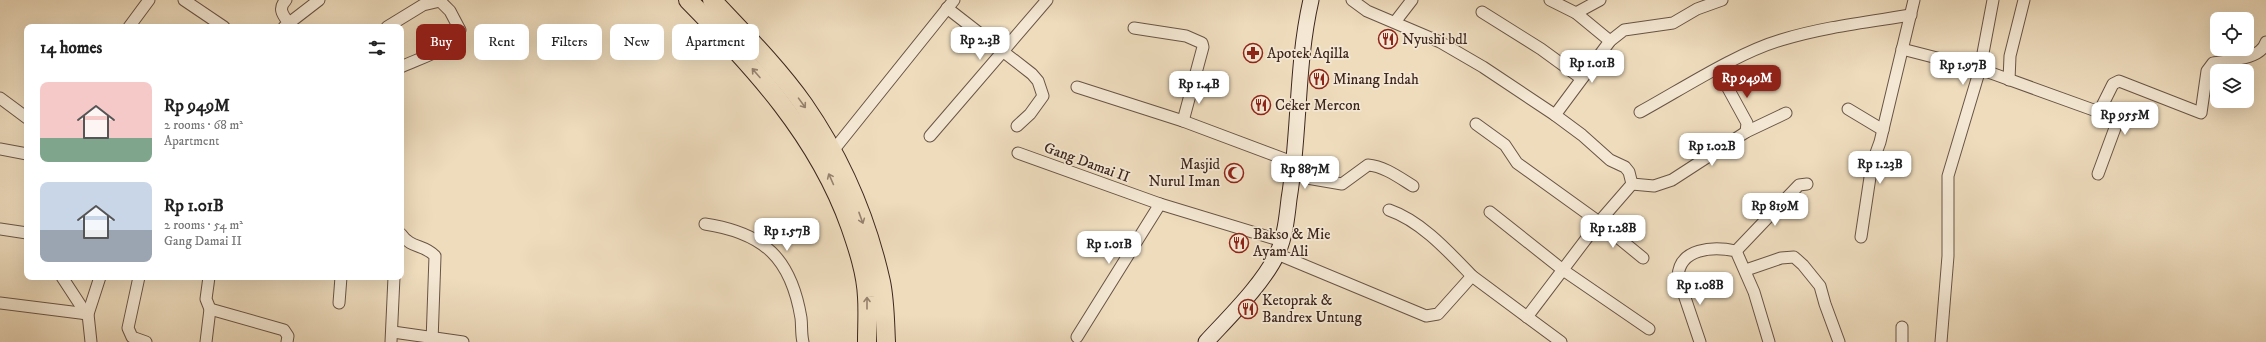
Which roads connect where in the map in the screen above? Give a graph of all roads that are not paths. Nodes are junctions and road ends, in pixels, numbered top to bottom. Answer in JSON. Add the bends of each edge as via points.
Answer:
{"nodes":[{"id":1,"x":149,"y":0,"type":"edge"},
{"id":2,"x":184,"y":0,"type":"edge"},
{"id":3,"x":286,"y":0,"type":"edge"},
{"id":4,"x":319,"y":0,"type":"edge"},
{"id":5,"x":712,"y":0,"type":"edge"},
{"id":6,"x":1046,"y":0,"type":"edge"},
{"id":7,"x":1311,"y":0,"type":"edge"},
{"id":8,"x":1352,"y":0,"type":"edge"},
{"id":9,"x":1412,"y":0,"type":"edge"},
{"id":10,"x":1550,"y":0,"type":"edge"},
{"id":11,"x":1600,"y":0,"type":"edge"},
{"id":12,"x":1722,"y":0,"type":"edge"},
{"id":13,"x":1914,"y":0,"type":"edge"},
{"id":14,"x":1993,"y":0,"type":"edge"},
{"id":15,"x":2024,"y":0,"type":"edge"},
{"id":16,"x":691,"y":1,"type":"edge"},
{"id":17,"x":951,"y":4,"type":"edge"},
{"id":18,"x":1694,"y":4,"type":"edge"},
{"id":19,"x":1482,"y":12,"type":"dead end"},
{"id":20,"x":1576,"y":13,"type":"junction"},
{"id":21,"x":1911,"y":15,"type":"junction"},
{"id":22,"x":1395,"y":22,"type":"junction"},
{"id":23,"x":131,"y":24,"type":"edge"},
{"id":24,"x":220,"y":24,"type":"edge"},
{"id":25,"x":286,"y":24,"type":"edge"},
{"id":26,"x":287,"y":24,"type":"edge"},
{"id":27,"x":392,"y":24,"type":"edge"},
{"id":28,"x":1134,"y":28,"type":"dead end"},
{"id":29,"x":1610,"y":41,"type":"junction"},
{"id":30,"x":2266,"y":46,"type":"edge"},
{"id":31,"x":1902,"y":49,"type":"junction"},
{"id":32,"x":1003,"y":52,"type":"junction"},
{"id":33,"x":404,"y":66,"type":"edge"},
{"id":34,"x":1980,"y":69,"type":"junction"},
{"id":35,"x":1718,"y":70,"type":"junction"},
{"id":36,"x":1583,"y":77,"type":"junction"},
{"id":37,"x":2009,"y":80,"type":"junction"},
{"id":38,"x":1077,"y":87,"type":"dead end"},
{"id":39,"x":0,"y":98,"type":"edge"},
{"id":40,"x":1848,"y":108,"type":"dead end"},
{"id":41,"x":1640,"y":112,"type":"dead end"},
{"id":42,"x":2099,"y":112,"type":"junction"},
{"id":43,"x":1786,"y":113,"type":"dead end"},
{"id":44,"x":1555,"y":115,"type":"junction"},
{"id":45,"x":24,"y":116,"type":"edge"},
{"id":46,"x":1183,"y":122,"type":"junction"},
{"id":47,"x":1476,"y":124,"type":"dead end"},
{"id":48,"x":1017,"y":126,"type":"dead end"},
{"id":49,"x":1883,"y":130,"type":"junction"},
{"id":50,"x":1746,"y":132,"type":"junction"},
{"id":51,"x":930,"y":136,"type":"dead end"},
{"id":52,"x":0,"y":149,"type":"edge"},
{"id":53,"x":832,"y":152,"type":"junction"},
{"id":54,"x":24,"y":153,"type":"edge"},
{"id":55,"x":1018,"y":153,"type":"dead end"},
{"id":56,"x":1294,"y":168,"type":"junction"},
{"id":57,"x":2098,"y":174,"type":"dead end"},
{"id":58,"x":1632,"y":184,"type":"junction"},
{"id":59,"x":1807,"y":184,"type":"dead end"},
{"id":60,"x":1414,"y":186,"type":"dead end"},
{"id":61,"x":1160,"y":204,"type":"junction"},
{"id":62,"x":1389,"y":210,"type":"dead end"},
{"id":63,"x":1490,"y":212,"type":"dead end"},
{"id":64,"x":1599,"y":222,"type":"junction"},
{"id":65,"x":705,"y":224,"type":"dead end"},
{"id":66,"x":0,"y":228,"type":"edge"},
{"id":67,"x":24,"y":232,"type":"edge"},
{"id":68,"x":1861,"y":237,"type":"dead end"},
{"id":69,"x":404,"y":239,"type":"edge"},
{"id":70,"x":1280,"y":248,"type":"junction"},
{"id":71,"x":1736,"y":251,"type":"junction"},
{"id":72,"x":1642,"y":258,"type":"dead end"},
{"id":73,"x":1564,"y":270,"type":"junction"},
{"id":74,"x":1746,"y":270,"type":"junction"},
{"id":75,"x":1472,"y":276,"type":"junction"},
{"id":76,"x":64,"y":280,"type":"edge"},
{"id":77,"x":99,"y":280,"type":"edge"},
{"id":78,"x":138,"y":280,"type":"edge"},
{"id":79,"x":209,"y":280,"type":"edge"},
{"id":80,"x":341,"y":280,"type":"edge"},
{"id":81,"x":394,"y":280,"type":"edge"},
{"id":82,"x":0,"y":303,"type":"edge"},
{"id":83,"x":339,"y":303,"type":"dead end"},
{"id":84,"x":210,"y":309,"type":"junction"},
{"id":85,"x":86,"y":313,"type":"junction"},
{"id":86,"x":1527,"y":317,"type":"junction"},
{"id":87,"x":1902,"y":327,"type":"dead end"},
{"id":88,"x":1650,"y":329,"type":"dead end"},
{"id":89,"x":392,"y":337,"type":"edge"},
{"id":90,"x":1077,"y":337,"type":"dead end"},
{"id":91,"x":432,"y":339,"type":"edge"},
{"id":92,"x":91,"y":342,"type":"edge"},
{"id":93,"x":146,"y":342,"type":"edge"},
{"id":94,"x":206,"y":342,"type":"edge"},
{"id":95,"x":287,"y":342,"type":"edge"},
{"id":96,"x":463,"y":342,"type":"edge"},
{"id":97,"x":803,"y":342,"type":"edge"},
{"id":98,"x":867,"y":342,"type":"edge"},
{"id":99,"x":886,"y":342,"type":"edge"},
{"id":100,"x":1206,"y":342,"type":"edge"},
{"id":101,"x":1561,"y":342,"type":"edge"},
{"id":102,"x":1700,"y":342,"type":"edge"},
{"id":103,"x":1769,"y":342,"type":"edge"},
{"id":104,"x":1839,"y":342,"type":"edge"},
{"id":105,"x":1902,"y":342,"type":"edge"},
{"id":106,"x":1941,"y":342,"type":"edge"}],
"edges":[{"from":1,"to":23,"type":"street"},
{"from":2,"to":24,"type":"street"},
{"from":3,"to":25,"type":"street","via":[[281,6]]},
{"from":4,"to":26,"type":"street"},
{"from":5,"to":53,"type":"highway","one_way":true,"via":[[804,104]]},
{"from":6,"to":32,"type":"street"},
{"from":7,"to":56,"type":"main road","via":[[1302,55]]},
{"from":8,"to":22,"type":"street","via":[[1367,11]]},
{"from":9,"to":22,"type":"street"},
{"from":10,"to":20,"type":"street"},
{"from":11,"to":20,"type":"street"},
{"from":12,"to":18,"type":"street"},
{"from":13,"to":21,"type":"street"},
{"from":14,"to":34,"type":"street"},
{"from":15,"to":37,"type":"street","via":[[2011,49]]},
{"from":98,"to":16,"type":"highway","one_way":true,"via":[[867,296],[861,260],[828,172],[811,143],[766,84]]},
{"from":17,"to":32,"type":"street"},
{"from":17,"to":53,"type":"street"},
{"from":18,"to":29,"type":"street","via":[[1673,23],[1624,30]]},
{"from":19,"to":36,"type":"street"},
{"from":20,"to":29,"type":"street"},
{"from":21,"to":31,"type":"street"},
{"from":21,"to":35,"type":"street","via":[[1815,31],[1780,40]]},
{"from":22,"to":44,"type":"street","via":[[1440,42]]},
{"from":27,"to":33,"type":"street","via":[[423,5],[440,1],[450,11],[460,30],[457,38],[447,46]]},
{"from":28,"to":46,"type":"street","via":[[1186,36],[1202,43]]},
{"from":29,"to":36,"type":"street"},
{"from":30,"to":42,"type":"street","via":[[2257,54],[2212,64],[2207,71],[2201,113],[2118,81],[2113,84]]},
{"from":31,"to":34,"type":"street"},
{"from":31,"to":49,"type":"street"},
{"from":32,"to":48,"type":"street","via":[[1032,74],[1038,81],[1043,96]]},
{"from":32,"to":51,"type":"street"},
{"from":34,"to":37,"type":"street"},
{"from":34,"to":106,"type":"street","via":[[1948,176],[1948,256]]},
{"from":35,"to":41,"type":"street"},
{"from":35,"to":50,"type":"street","via":[[1747,123]]},
{"from":36,"to":44,"type":"street"},
{"from":37,"to":42,"type":"street"},
{"from":38,"to":46,"type":"street"},
{"from":39,"to":45,"type":"street"},
{"from":40,"to":49,"type":"street"},
{"from":42,"to":57,"type":"street","via":[[2113,121],[2115,128]]},
{"from":43,"to":50,"type":"street"},
{"from":44,"to":58,"type":"street","via":[[1610,160],[1625,167]]},
{"from":46,"to":56,"type":"street"},
{"from":47,"to":64,"type":"street","via":[[1506,145],[1517,163]]},
{"from":49,"to":68,"type":"street","via":[[1872,164]]},
{"from":50,"to":58,"type":"street","via":[[1672,180],[1654,186]]},
{"from":52,"to":54,"type":"street"},
{"from":53,"to":99,"type":"highway","one_way":true,"via":[[851,191],[879,274],[884,299]]},
{"from":55,"to":61,"type":"street","name":"Gang Damai II"},
{"from":56,"to":60,"type":"street","via":[[1307,178],[1342,184],[1368,165],[1396,175]]},
{"from":56,"to":70,"type":"main road"},
{"from":58,"to":64,"type":"street"},
{"from":59,"to":71,"type":"street","via":[[1799,185]]},
{"from":61,"to":70,"type":"street","name":"Gang Damai II"},
{"from":61,"to":90,"type":"street"},
{"from":62,"to":75,"type":"street","via":[[1418,225]]},
{"from":63,"to":73,"type":"street"},
{"from":64,"to":72,"type":"street"},
{"from":64,"to":73,"type":"street"},
{"from":65,"to":97,"type":"street","via":[[724,227],[759,241],[781,262],[793,288],[801,318]]},
{"from":66,"to":67,"type":"street"},
{"from":69,"to":91,"type":"street","via":[[406,242],[430,250],[435,256]]},
{"from":70,"to":75,"type":"street","name":"Gang Damai II","via":[[1426,316],[1438,314]]},
{"from":70,"to":100,"type":"main road","via":[[1251,292]]},
{"from":71,"to":74,"type":"street"},
{"from":71,"to":102,"type":"street","via":[[1722,248],[1695,252],[1683,259],[1678,267],[1678,277]]},
{"from":73,"to":86,"type":"street"},
{"from":73,"to":88,"type":"street"},
{"from":74,"to":103,"type":"street"},
{"from":74,"to":104,"type":"street","via":[[1781,258],[1794,257],[1820,286]]},
{"from":75,"to":86,"type":"street"},
{"from":76,"to":85,"type":"street"},
{"from":77,"to":85,"type":"street"},
{"from":78,"to":93,"type":"street","via":[[128,328],[132,337]]},
{"from":79,"to":84,"type":"street","via":[[206,299]]},
{"from":80,"to":83,"type":"street"},
{"from":81,"to":89,"type":"street"},
{"from":82,"to":85,"type":"street"},
{"from":84,"to":94,"type":"street"},
{"from":84,"to":95,"type":"street","via":[[284,330],[288,336]]},
{"from":85,"to":92,"type":"street"},
{"from":86,"to":101,"type":"street"},
{"from":87,"to":105,"type":"street"},
{"from":89,"to":91,"type":"street"},
{"from":91,"to":96,"type":"street"}]}
